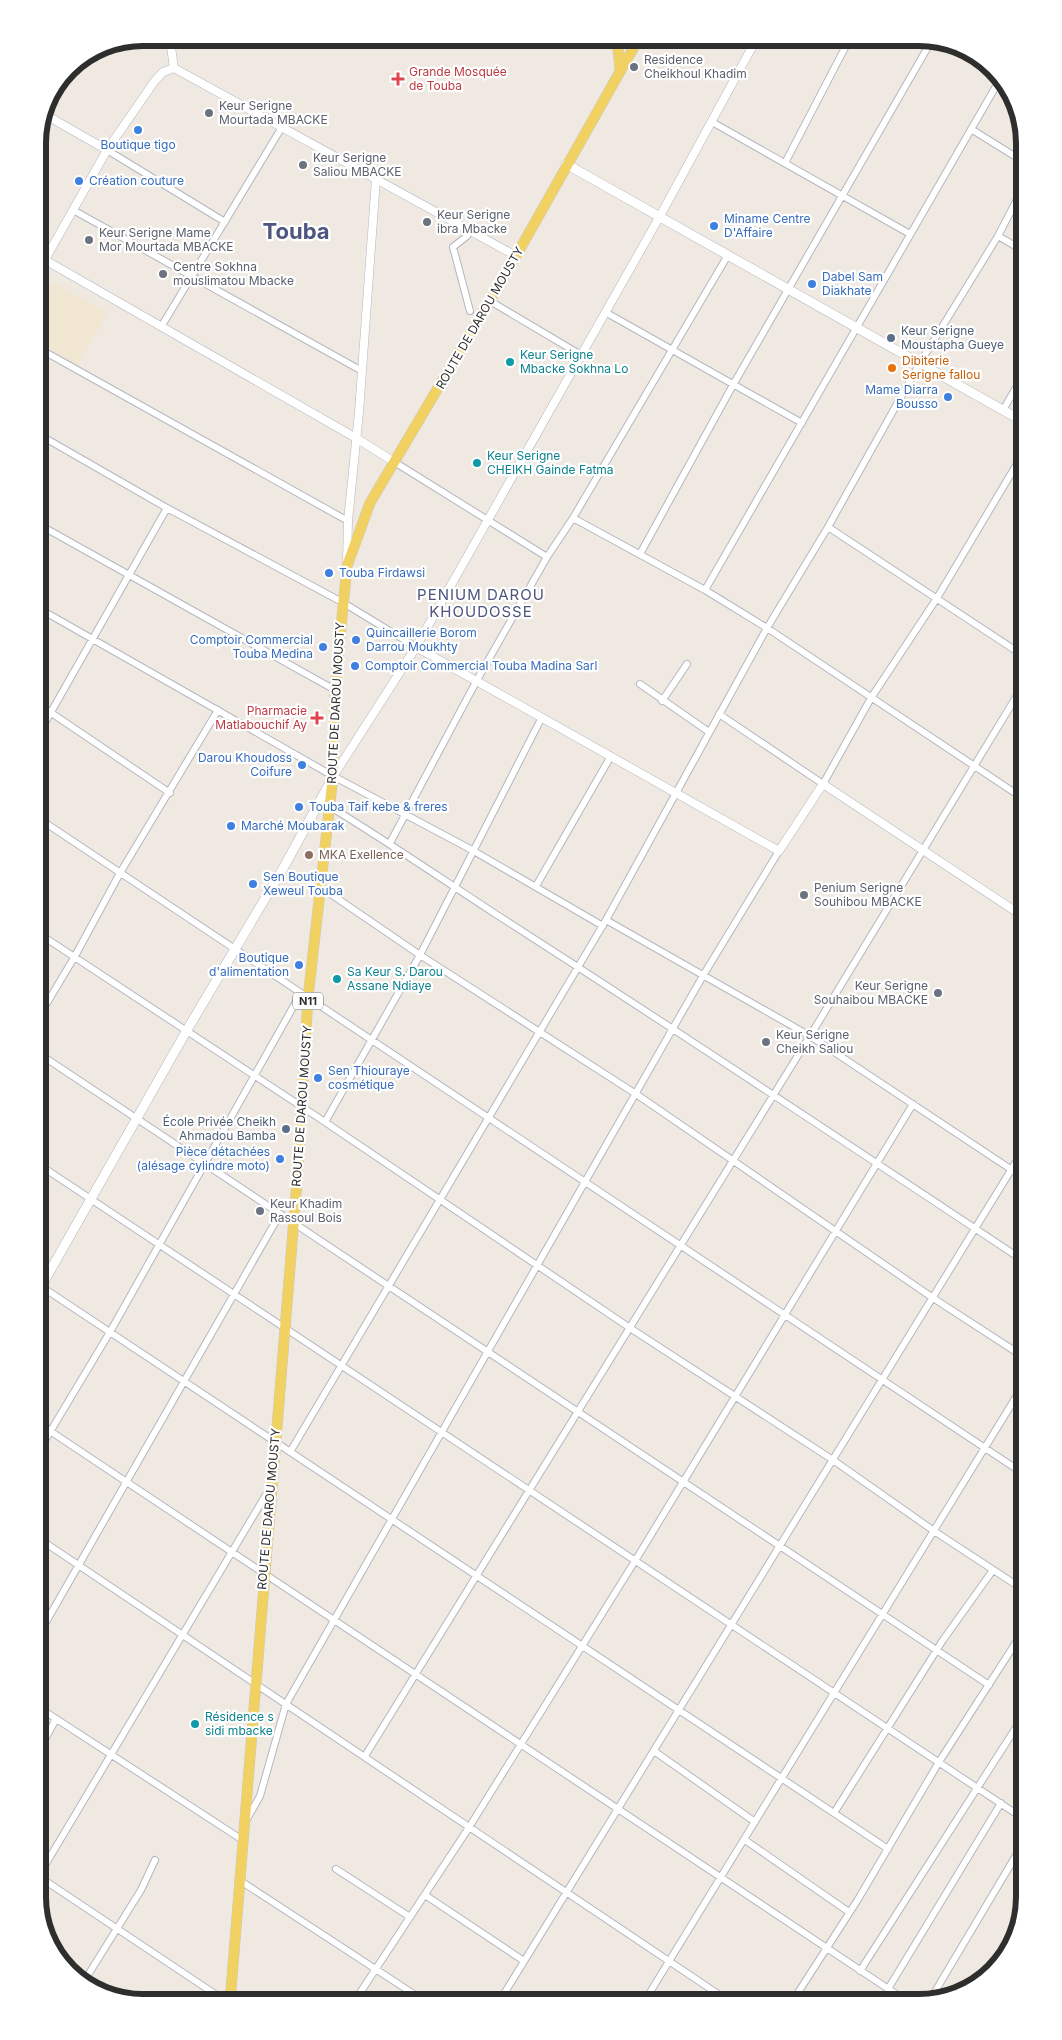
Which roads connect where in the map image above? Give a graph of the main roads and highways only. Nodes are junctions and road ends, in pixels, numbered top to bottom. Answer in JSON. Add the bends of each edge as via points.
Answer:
{"nodes":[{"id":1,"x":617,"y":46,"type":"edge"},
{"id":2,"x":634,"y":46,"type":"edge"},
{"id":3,"x":620,"y":70,"type":"junction"},
{"id":4,"x":566,"y":164,"type":"junction"},
{"id":5,"x":1016,"y":417,"type":"edge"},
{"id":6,"x":333,"y":776,"type":"junction"},
{"id":7,"x":46,"y":1276,"type":"edge"},
{"id":8,"x":230,"y":1994,"type":"edge"}],
"edges":[{"from":1,"to":3,"type":"main road"},
{"from":2,"to":3,"type":"main road","name":"ROUTE DE DAROU MOUSTY"},
{"from":3,"to":4,"type":"main road","name":"ROUTE DE DAROU MOUSTY","number":"N11"},
{"from":4,"to":5,"type":"main road"},
{"from":4,"to":6,"type":"main road","name":"ROUTE DE DAROU MOUSTY","number":"N11","via":[[490,301],[370,503],[347,566],[342,602]]},
{"from":6,"to":7,"type":"main road","via":[[285,865]]},
{"from":6,"to":8,"type":"main road","name":"ROUTE DE DAROU MOUSTY","number":"N11","via":[[304,996],[301,1108]]}]}
